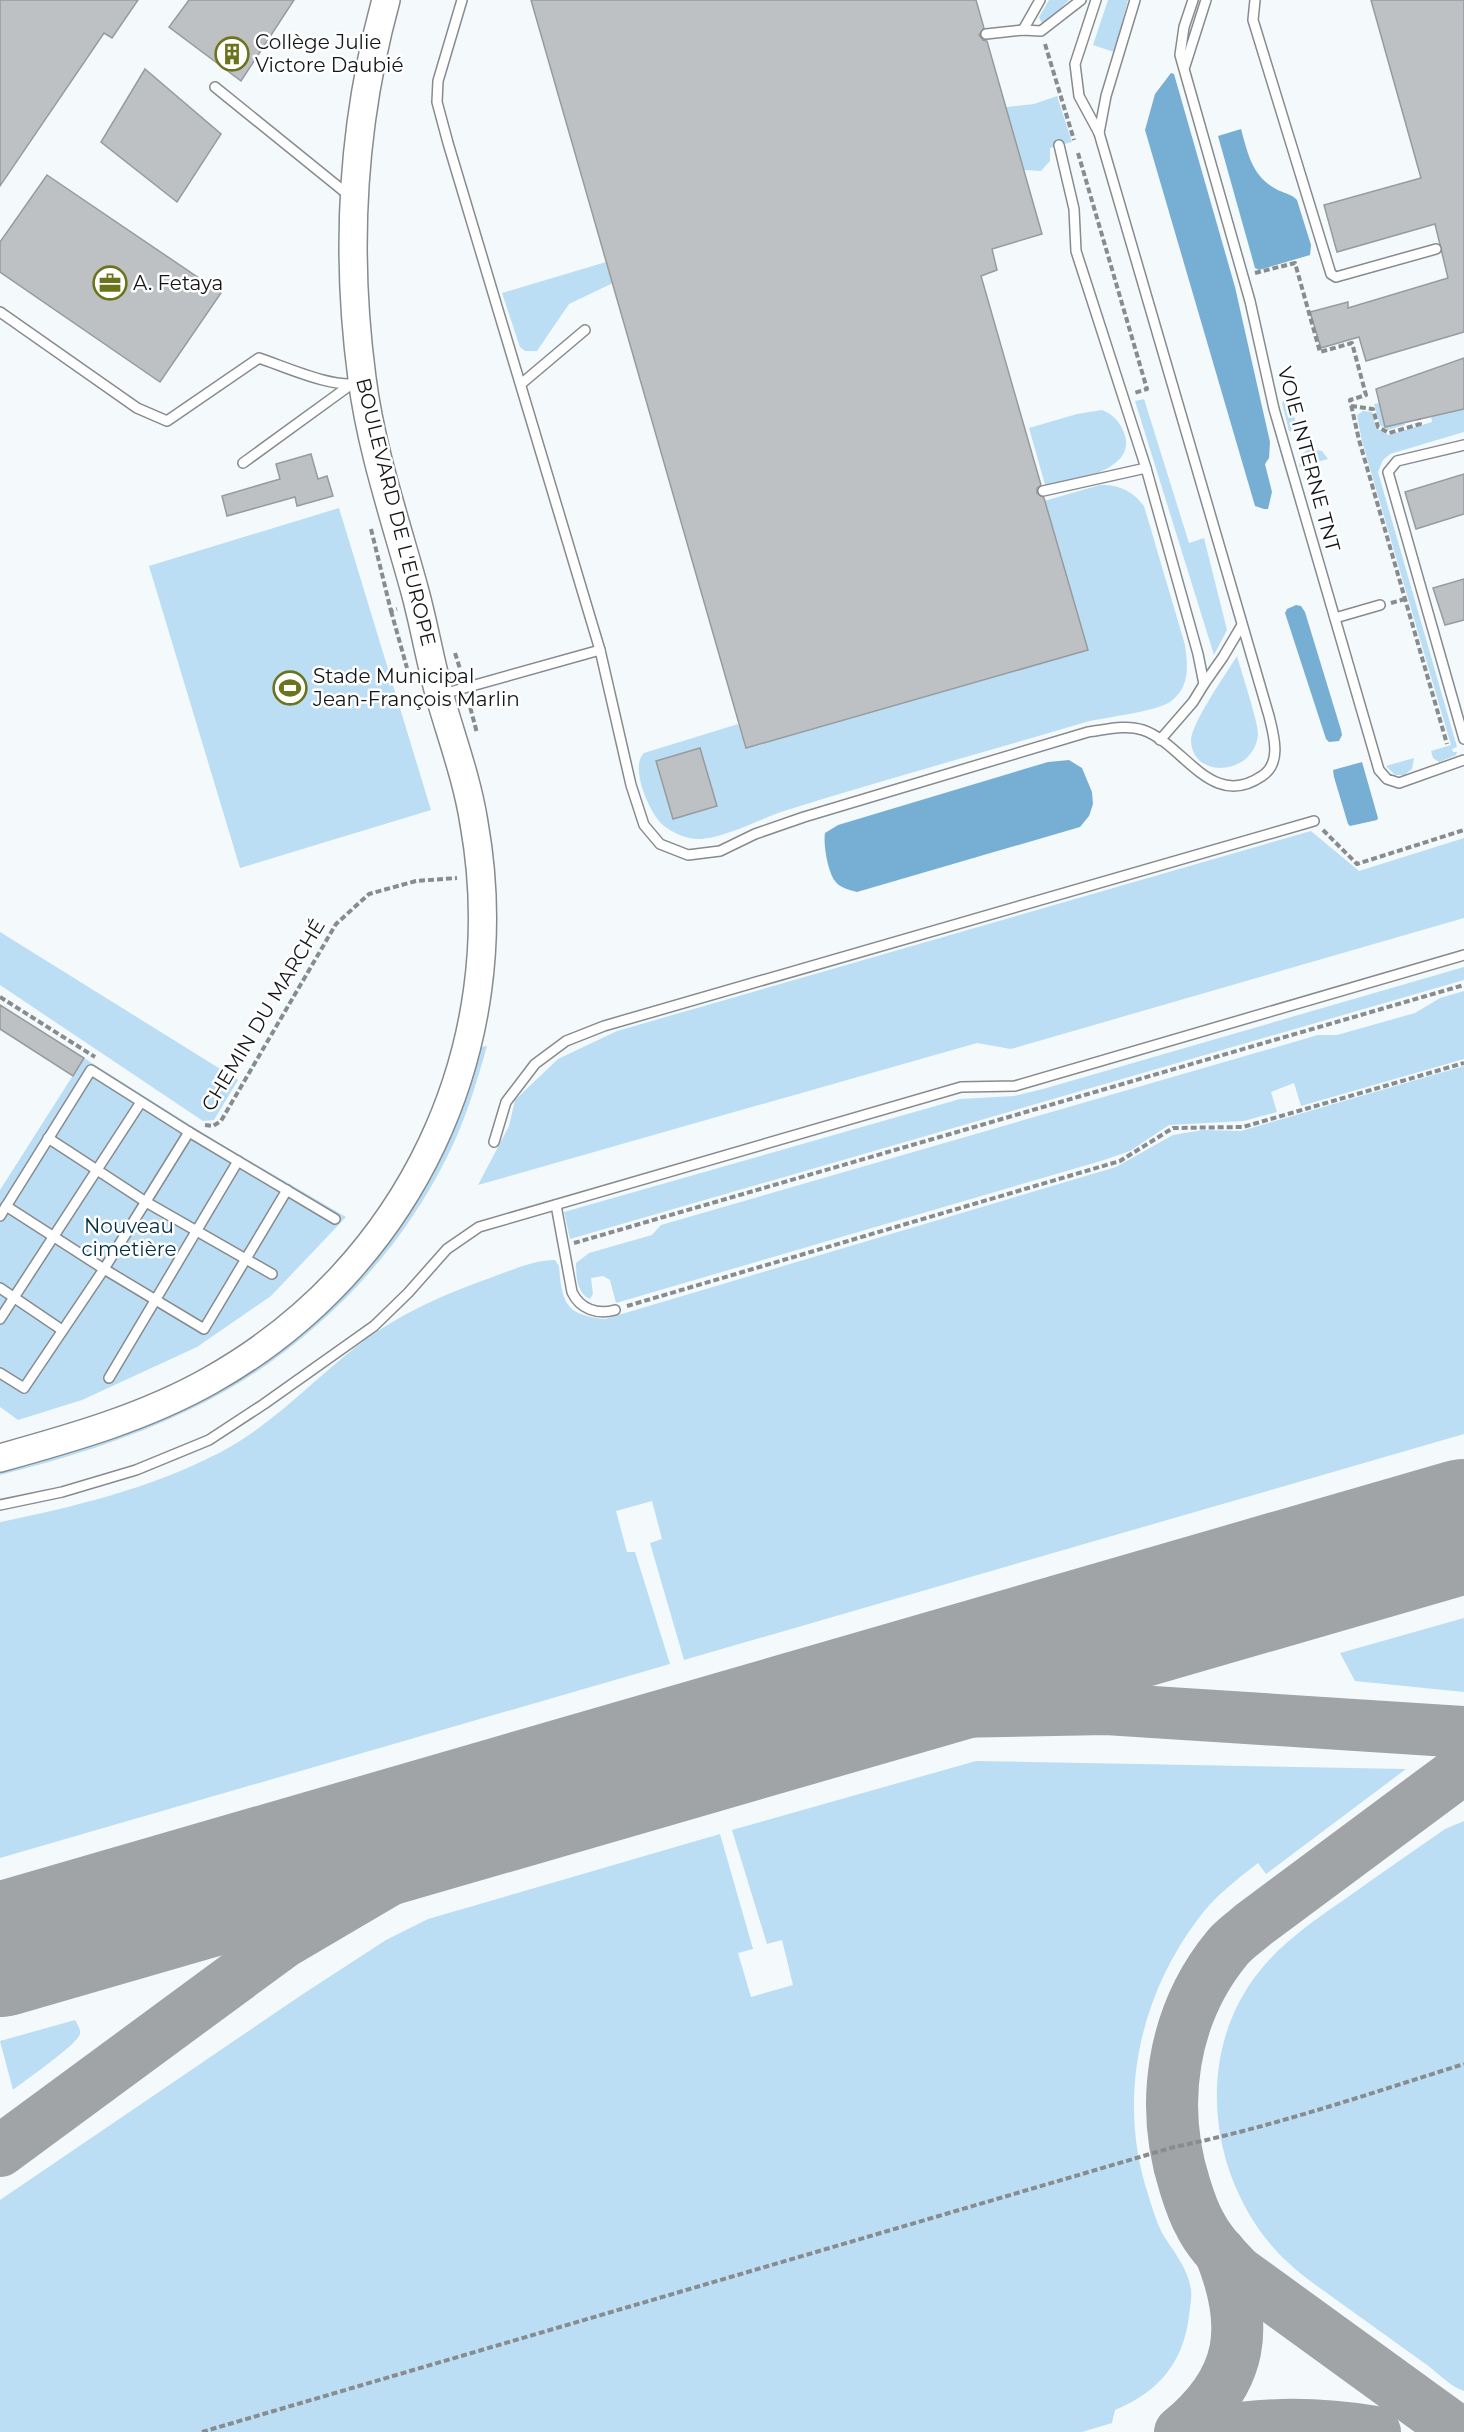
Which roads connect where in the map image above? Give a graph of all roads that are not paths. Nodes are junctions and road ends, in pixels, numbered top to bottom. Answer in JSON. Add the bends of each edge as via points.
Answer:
{"nodes":[{"id":1,"x":386,"y":0,"type":"edge"},
{"id":2,"x":462,"y":0,"type":"edge"},
{"id":3,"x":1040,"y":0,"type":"edge"},
{"id":4,"x":1081,"y":0,"type":"edge"},
{"id":5,"x":1096,"y":0,"type":"edge"},
{"id":6,"x":1135,"y":0,"type":"edge"},
{"id":7,"x":1193,"y":0,"type":"edge"},
{"id":8,"x":1206,"y":0,"type":"edge"},
{"id":9,"x":1256,"y":0,"type":"edge"},
{"id":10,"x":1023,"y":30,"type":"junction"},
{"id":11,"x":986,"y":34,"type":"dead end"},
{"id":12,"x":1185,"y":66,"type":"junction"},
{"id":13,"x":215,"y":87,"type":"dead end"},
{"id":14,"x":1099,"y":133,"type":"junction"},
{"id":15,"x":1059,"y":145,"type":"dead end"},
{"id":16,"x":354,"y":200,"type":"junction"},
{"id":17,"x":1436,"y":249,"type":"dead end"},
{"id":18,"x":0,"y":312,"type":"edge"},
{"id":19,"x":585,"y":330,"type":"dead end"},
{"id":20,"x":356,"y":384,"type":"junction"},
{"id":21,"x":521,"y":384,"type":"junction"},
{"id":22,"x":1464,"y":445,"type":"edge"},
{"id":23,"x":243,"y":462,"type":"dead end"},
{"id":24,"x":1146,"y":468,"type":"junction"},
{"id":25,"x":1043,"y":491,"type":"dead end"},
{"id":26,"x":1380,"y":605,"type":"dead end"},
{"id":27,"x":1335,"y":618,"type":"junction"},
{"id":28,"x":1242,"y":625,"type":"junction"},
{"id":29,"x":600,"y":650,"type":"junction"},
{"id":30,"x":1204,"y":684,"type":"junction"},
{"id":31,"x":440,"y":695,"type":"junction"},
{"id":32,"x":1464,"y":739,"type":"edge"},
{"id":33,"x":1160,"y":740,"type":"junction"},
{"id":34,"x":1464,"y":760,"type":"edge"},
{"id":35,"x":1314,"y":821,"type":"road end"},
{"id":36,"x":1464,"y":955,"type":"edge"},
{"id":37,"x":141,"y":1102,"type":"junction"},
{"id":38,"x":189,"y":1132,"type":"junction"},
{"id":39,"x":48,"y":1138,"type":"junction"},
{"id":40,"x":494,"y":1142,"type":"dead end"},
{"id":41,"x":238,"y":1161,"type":"junction"},
{"id":42,"x":97,"y":1170,"type":"junction"},
{"id":43,"x":287,"y":1190,"type":"junction"},
{"id":44,"x":146,"y":1202,"type":"junction"},
{"id":45,"x":556,"y":1205,"type":"junction"},
{"id":46,"x":6,"y":1206,"type":"junction"},
{"id":47,"x":0,"y":1216,"type":"edge"},
{"id":48,"x":335,"y":1219,"type":"dead end"},
{"id":49,"x":197,"y":1231,"type":"junction"},
{"id":50,"x":54,"y":1236,"type":"junction"},
{"id":51,"x":246,"y":1259,"type":"junction"},
{"id":52,"x":104,"y":1269,"type":"junction"},
{"id":53,"x":272,"y":1274,"type":"dead end"},
{"id":54,"x":0,"y":1288,"type":"edge"},
{"id":55,"x":14,"y":1298,"type":"junction"},
{"id":56,"x":155,"y":1300,"type":"junction"},
{"id":57,"x":615,"y":1310,"type":"road end"},
{"id":58,"x":0,"y":1319,"type":"edge"},
{"id":59,"x":62,"y":1330,"type":"junction"},
{"id":60,"x":0,"y":1373,"type":"edge"},
{"id":61,"x":109,"y":1378,"type":"dead end"},
{"id":62,"x":0,"y":1458,"type":"edge"},
{"id":63,"x":0,"y":1505,"type":"edge"}],
"edges":[{"from":1,"to":16,"type":"main road","name":"BOULEVARD DE L'EUROPE","via":[[361,115]]},
{"from":2,"to":21,"type":"lane","via":[[438,81],[437,102]]},
{"from":3,"to":10,"type":"lane"},
{"from":4,"to":10,"type":"lane","via":[[1041,31]]},
{"from":5,"to":14,"type":"lane","via":[[1076,72],[1079,96]]},
{"from":6,"to":14,"type":"lane"},
{"from":7,"to":12,"type":"lane","name":"VOIE INTERNE TNT","via":[[1180,44]]},
{"from":8,"to":12,"type":"lane"},
{"from":9,"to":17,"type":"lane","via":[[1253,20],[1331,274],[1336,277]]},
{"from":10,"to":11,"type":"lane"},
{"from":12,"to":27,"type":"lane","name":"VOIE INTERNE TNT","via":[[1243,276],[1274,409]]},
{"from":13,"to":16,"type":"lane"},
{"from":14,"to":28,"type":"lane"},
{"from":15,"to":24,"type":"lane","via":[[1074,209],[1076,251]]},
{"from":16,"to":20,"type":"main road","name":"BOULEVARD DE L'EUROPE"},
{"from":18,"to":20,"type":"lane","via":[[137,408],[166,422],[259,358]]},
{"from":19,"to":21,"type":"lane"},
{"from":20,"to":23,"type":"lane"},
{"from":20,"to":31,"type":"main road","name":"BOULEVARD DE L'EUROPE","via":[[416,594]]},
{"from":21,"to":29,"type":"lane"},
{"from":22,"to":32,"type":"lane","via":[[1397,461],[1388,472]]},
{"from":24,"to":25,"type":"lane"},
{"from":24,"to":30,"type":"lane"},
{"from":26,"to":27,"type":"lane"},
{"from":27,"to":34,"type":"lane","name":"VOIE INTERNE TNT","via":[[1382,775],[1400,783]]},
{"from":28,"to":30,"type":"lane"},
{"from":28,"to":33,"type":"lane","via":[[1274,735],[1273,764],[1265,775],[1252,782],[1234,787],[1217,784]]},
{"from":29,"to":31,"type":"lane"},
{"from":29,"to":33,"type":"lane","via":[[644,825],[660,844],[688,855],[720,851],[804,817],[1088,732],[1128,727],[1144,730]]},
{"from":30,"to":33,"type":"lane"},
{"from":31,"to":62,"type":"main road","name":"BOULEVARD DE L'EUROPE","via":[[465,774],[482,876],[484,920],[478,997],[460,1079],[411,1185],[392,1216],[347,1272],[301,1317],[211,1380],[139,1414]]},
{"from":35,"to":40,"type":"lane","via":[[566,1041],[535,1064],[506,1102]]},
{"from":36,"to":45,"type":"lane","via":[[1015,1086],[961,1087]]},
{"from":37,"to":38,"type":"lane"},
{"from":37,"to":39,"type":"lane","via":[[91,1070]]},
{"from":37,"to":42,"type":"lane"},
{"from":38,"to":41,"type":"lane"},
{"from":38,"to":44,"type":"lane"},
{"from":39,"to":42,"type":"lane"},
{"from":39,"to":46,"type":"lane"},
{"from":41,"to":43,"type":"lane"},
{"from":41,"to":49,"type":"lane"},
{"from":42,"to":44,"type":"lane"},
{"from":42,"to":50,"type":"lane"},
{"from":43,"to":48,"type":"lane"},
{"from":43,"to":51,"type":"lane"},
{"from":44,"to":49,"type":"lane"},
{"from":44,"to":52,"type":"lane"},
{"from":45,"to":57,"type":"lane","via":[[576,1301],[601,1313]]},
{"from":45,"to":63,"type":"lane","via":[[479,1227],[447,1249],[374,1326],[209,1440],[136,1470]]},
{"from":46,"to":47,"type":"lane"},
{"from":46,"to":50,"type":"lane"},
{"from":49,"to":51,"type":"lane"},
{"from":49,"to":56,"type":"lane"},
{"from":50,"to":52,"type":"lane"},
{"from":50,"to":55,"type":"lane"},
{"from":51,"to":53,"type":"lane"},
{"from":51,"to":56,"type":"lane","via":[[204,1329]]},
{"from":52,"to":56,"type":"lane"},
{"from":52,"to":59,"type":"lane"},
{"from":54,"to":55,"type":"lane"},
{"from":55,"to":58,"type":"lane"},
{"from":55,"to":59,"type":"lane"},
{"from":56,"to":61,"type":"lane"},
{"from":59,"to":60,"type":"lane","via":[[24,1388]]}]}
